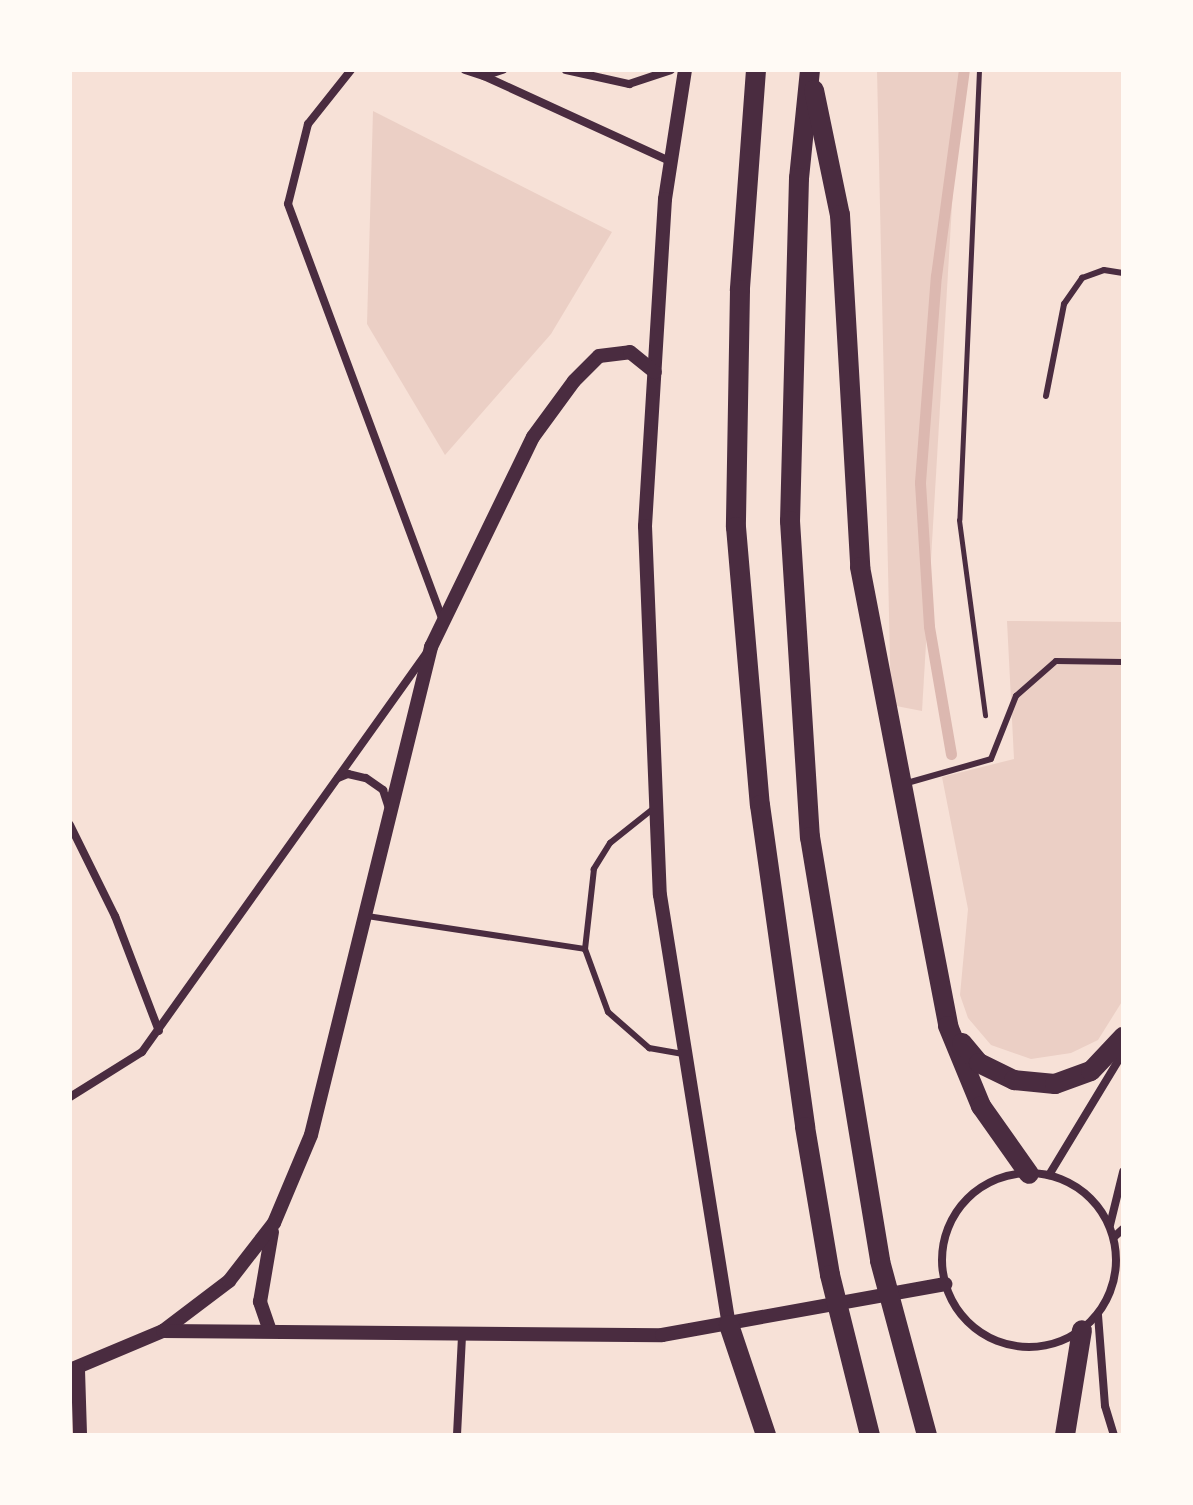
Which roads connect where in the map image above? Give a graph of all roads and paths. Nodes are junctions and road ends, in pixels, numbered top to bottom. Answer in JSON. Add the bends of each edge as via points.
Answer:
{"nodes":[{"id":1,"x":351,"y":70,"type":"edge"},
{"id":2,"x":465,"y":70,"type":"edge"},
{"id":3,"x":503,"y":70,"type":"edge"},
{"id":4,"x":566,"y":70,"type":"edge"},
{"id":5,"x":671,"y":70,"type":"edge"},
{"id":6,"x":685,"y":70,"type":"edge"},
{"id":7,"x":756,"y":70,"type":"edge"},
{"id":8,"x":810,"y":70,"type":"edge"},
{"id":9,"x":979,"y":70,"type":"edge"},
{"id":10,"x":484,"y":76,"type":"junction"},
{"id":11,"x":670,"y":161,"type":"junction"},
{"id":12,"x":1123,"y":273,"type":"edge"},
{"id":13,"x":655,"y":372,"type":"junction"},
{"id":14,"x":1046,"y":396,"type":"dead end"},
{"id":15,"x":442,"y":617,"type":"junction"},
{"id":16,"x":431,"y":647,"type":"junction"},
{"id":17,"x":1123,"y":662,"type":"edge"},
{"id":18,"x":991,"y":759,"type":"junction"},
{"id":19,"x":337,"y":779,"type":"junction"},
{"id":20,"x":903,"y":784,"type":"junction"},
{"id":21,"x":657,"y":806,"type":"junction"},
{"id":22,"x":390,"y":812,"type":"junction"},
{"id":23,"x":70,"y":825,"type":"edge"},
{"id":24,"x":365,"y":916,"type":"junction"},
{"id":25,"x":585,"y":949,"type":"junction"},
{"id":26,"x":948,"y":1026,"type":"junction"},
{"id":27,"x":159,"y":1031,"type":"junction"},
{"id":28,"x":1123,"y":1037,"type":"edge"},
{"id":29,"x":1123,"y":1053,"type":"edge"},
{"id":30,"x":686,"y":1055,"type":"junction"},
{"id":31,"x":70,"y":1097,"type":"edge"},
{"id":32,"x":1123,"y":1172,"type":"edge"},
{"id":33,"x":1039,"y":1174,"type":"junction"},
{"id":34,"x":274,"y":1223,"type":"junction"},
{"id":35,"x":1110,"y":1226,"type":"junction"},
{"id":36,"x":1123,"y":1229,"type":"edge"},
{"id":37,"x":1117,"y":1240,"type":"edge"},
{"id":38,"x":945,"y":1284,"type":"junction"},
{"id":39,"x":1098,"y":1315,"type":"junction"},
{"id":40,"x":729,"y":1325,"type":"junction"},
{"id":41,"x":269,"y":1328,"type":"junction"},
{"id":42,"x":1082,"y":1330,"type":"junction"},
{"id":43,"x":163,"y":1331,"type":"junction"},
{"id":44,"x":462,"y":1337,"type":"junction"},
{"id":45,"x":74,"y":1370,"type":"edge"},
{"id":46,"x":80,"y":1435,"type":"edge"},
{"id":47,"x":457,"y":1435,"type":"edge"},
{"id":48,"x":766,"y":1435,"type":"edge"},
{"id":49,"x":870,"y":1435,"type":"edge"},
{"id":50,"x":927,"y":1435,"type":"edge"},
{"id":51,"x":1065,"y":1435,"type":"edge"},
{"id":52,"x":1114,"y":1435,"type":"edge"}],
"edges":[{"from":1,"to":15,"type":"street","via":[[308,124],[288,204]]},
{"from":2,"to":10,"type":"street"},
{"from":3,"to":10,"type":"street"},
{"from":4,"to":5,"type":"street","via":[[629,84]]},
{"from":6,"to":11,"type":"street"},
{"from":7,"to":49,"type":"main road","via":[[740,290],[736,527],[760,805],[830,1275]]},
{"from":8,"to":20,"type":"main road","via":[[840,215],[860,567]]},
{"from":8,"to":50,"type":"main road","via":[[799,178],[790,521],[810,837],[880,1261]]},
{"from":9,"to":18,"type":"path","via":[[959,520]]},
{"from":10,"to":11,"type":"street"},
{"from":11,"to":13,"type":"street"},
{"from":12,"to":14,"type":"lane","via":[[1104,270],[1082,278],[1064,304]]},
{"from":13,"to":15,"type":"street","via":[[630,352],[599,356],[574,381],[533,437]]},
{"from":13,"to":21,"type":"street","via":[[645,526]]},
{"from":15,"to":16,"type":"street"},
{"from":16,"to":19,"type":"street"},
{"from":16,"to":22,"type":"street"},
{"from":17,"to":18,"type":"lane","via":[[1056,661],[1016,696]]},
{"from":18,"to":20,"type":"lane"},
{"from":19,"to":22,"type":"street","via":[[348,774],[366,778],[383,790]]},
{"from":19,"to":27,"type":"street"},
{"from":20,"to":26,"type":"main road"},
{"from":21,"to":25,"type":"lane","via":[[610,843],[594,869]]},
{"from":21,"to":30,"type":"street","via":[[660,895]]},
{"from":22,"to":24,"type":"street"},
{"from":23,"to":27,"type":"street","via":[[115,916]]},
{"from":24,"to":25,"type":"lane"},
{"from":24,"to":34,"type":"street","via":[[311,1135]]},
{"from":25,"to":30,"type":"lane","via":[[608,1012],[649,1048]]},
{"from":26,"to":28,"type":"main road","via":[[979,1063],[1014,1080],[1055,1084],[1091,1071]]},
{"from":26,"to":33,"type":"main road","via":[[981,1106]]},
{"from":27,"to":31,"type":"street","via":[[142,1052]]},
{"from":29,"to":33,"type":"street"},
{"from":30,"to":40,"type":"street"},
{"from":32,"to":35,"type":"street"},
{"from":33,"to":35,"type":"street","via":[[1084,1193]]},
{"from":33,"to":38,"type":"street","via":[[995,1180],[962,1205],[944,1243]]},
{"from":34,"to":41,"type":"street","via":[[260,1302]]},
{"from":34,"to":43,"type":"street","via":[[229,1281]]},
{"from":35,"to":37,"type":"street"},
{"from":36,"to":37,"type":"street"},
{"from":37,"to":39,"type":"street","via":[[1115,1278]]},
{"from":38,"to":40,"type":"street"},
{"from":38,"to":42,"type":"street","via":[[967,1320],[1002,1343],[1044,1346]]},
{"from":39,"to":42,"type":"street"},
{"from":39,"to":52,"type":"street","via":[[1105,1406]]},
{"from":40,"to":44,"type":"street","via":[[662,1335]]},
{"from":40,"to":48,"type":"main road"},
{"from":41,"to":43,"type":"street"},
{"from":41,"to":44,"type":"street"},
{"from":42,"to":51,"type":"main road"},
{"from":43,"to":45,"type":"street"},
{"from":44,"to":47,"type":"street"},
{"from":45,"to":46,"type":"street"}]}
